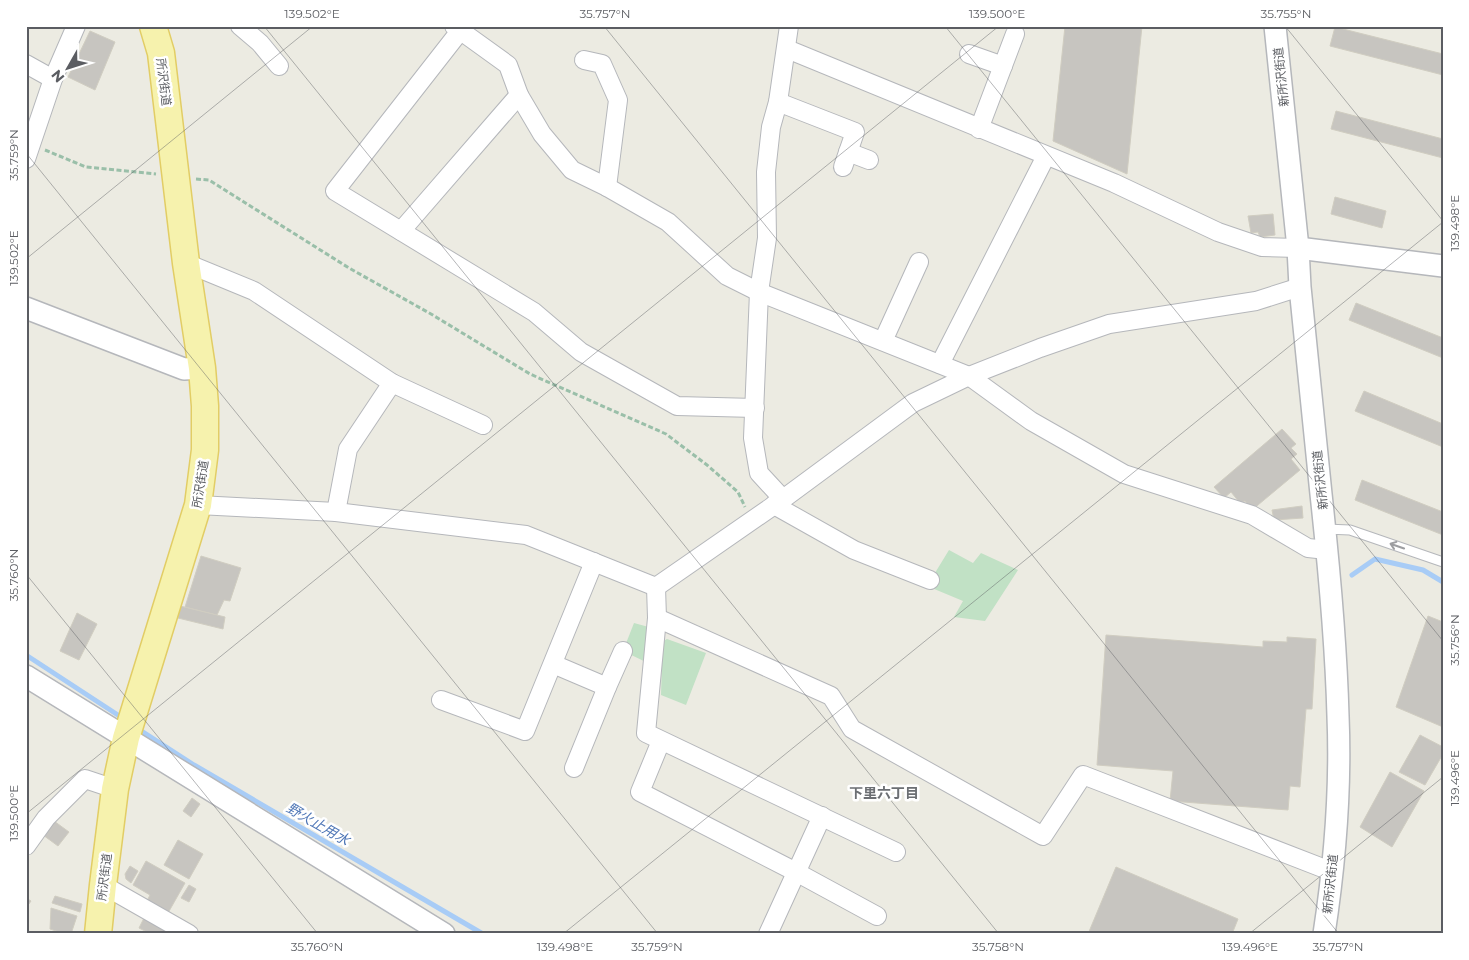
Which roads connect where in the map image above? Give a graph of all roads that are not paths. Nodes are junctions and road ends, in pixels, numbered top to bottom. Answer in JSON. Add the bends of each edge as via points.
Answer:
{"nodes":[{"id":1,"x":76,"y":26,"type":"edge"},
{"id":2,"x":153,"y":26,"type":"edge"},
{"id":3,"x":240,"y":26,"type":"edge"},
{"id":4,"x":789,"y":26,"type":"edge"},
{"id":5,"x":1276,"y":26,"type":"edge"},
{"id":6,"x":457,"y":29,"type":"edge"},
{"id":7,"x":1015,"y":34,"type":"dead end"},
{"id":8,"x":787,"y":49,"type":"junction"},
{"id":9,"x":969,"y":54,"type":"dead end"},
{"id":10,"x":584,"y":60,"type":"dead end"},
{"id":11,"x":26,"y":64,"type":"edge"},
{"id":12,"x":279,"y":66,"type":"dead end"},
{"id":13,"x":1003,"y":66,"type":"junction"},
{"id":14,"x":53,"y":79,"type":"junction"},
{"id":15,"x":519,"y":95,"type":"junction"},
{"id":16,"x":778,"y":102,"type":"junction"},
{"id":17,"x":979,"y":128,"type":"junction"},
{"id":18,"x":29,"y":152,"type":"edge"},
{"id":19,"x":1046,"y":156,"type":"junction"},
{"id":20,"x":868,"y":160,"type":"dead end"},
{"id":21,"x":607,"y":187,"type":"junction"},
{"id":22,"x":400,"y":231,"type":"junction"},
{"id":23,"x":1298,"y":248,"type":"junction"},
{"id":24,"x":919,"y":262,"type":"dead end"},
{"id":25,"x":186,"y":263,"type":"junction"},
{"id":26,"x":1443,"y":266,"type":"edge"},
{"id":27,"x":1300,"y":287,"type":"junction"},
{"id":28,"x":759,"y":292,"type":"junction"},
{"id":29,"x":26,"y":308,"type":"edge"},
{"id":30,"x":883,"y":341,"type":"junction"},
{"id":31,"x":940,"y":364,"type":"junction"},
{"id":32,"x":202,"y":368,"type":"junction"},
{"id":33,"x":969,"y":376,"type":"junction"},
{"id":34,"x":392,"y":383,"type":"junction"},
{"id":35,"x":754,"y":408,"type":"junction"},
{"id":36,"x":483,"y":425,"type":"dead end"},
{"id":37,"x":778,"y":502,"type":"junction"},
{"id":38,"x":198,"y":505,"type":"junction"},
{"id":39,"x":336,"y":512,"type":"junction"},
{"id":40,"x":1326,"y":540,"type":"junction"},
{"id":41,"x":594,"y":562,"type":"junction"},
{"id":42,"x":1443,"y":562,"type":"edge"},
{"id":43,"x":930,"y":580,"type":"dead end"},
{"id":44,"x":656,"y":587,"type":"junction"},
{"id":45,"x":657,"y":618,"type":"junction"},
{"id":46,"x":623,"y":651,"type":"dead end"},
{"id":47,"x":552,"y":664,"type":"junction"},
{"id":48,"x":26,"y":676,"type":"edge"},
{"id":49,"x":607,"y":687,"type":"junction"},
{"id":50,"x":442,"y":700,"type":"dead end"},
{"id":51,"x":126,"y":738,"type":"junction"},
{"id":52,"x":661,"y":741,"type":"junction"},
{"id":53,"x":574,"y":768,"type":"dead end"},
{"id":54,"x":115,"y":789,"type":"junction"},
{"id":55,"x":822,"y":816,"type":"junction"},
{"id":56,"x":26,"y":846,"type":"edge"},
{"id":57,"x":896,"y":852,"type":"dead end"},
{"id":58,"x":796,"y":872,"type":"junction"},
{"id":59,"x":1333,"y":872,"type":"junction"},
{"id":60,"x":103,"y":885,"type":"junction"},
{"id":61,"x":877,"y":916,"type":"dead end"},
{"id":62,"x":774,"y":932,"type":"edge"},
{"id":63,"x":98,"y":934,"type":"edge"},
{"id":64,"x":189,"y":934,"type":"edge"},
{"id":65,"x":444,"y":934,"type":"edge"},
{"id":66,"x":1324,"y":934,"type":"edge"}],
"edges":[{"from":1,"to":14,"type":"street"},
{"from":2,"to":25,"type":"main road","name":"所沢街道","via":[[161,53]]},
{"from":3,"to":12,"type":"street"},
{"from":4,"to":8,"type":"street"},
{"from":5,"to":23,"type":"street","name":"新所沢街道"},
{"from":6,"to":15,"type":"street","via":[[508,65]]},
{"from":6,"to":22,"type":"street","via":[[334,191]]},
{"from":7,"to":13,"type":"street"},
{"from":8,"to":16,"type":"street"},
{"from":8,"to":17,"type":"street"},
{"from":9,"to":13,"type":"street"},
{"from":10,"to":21,"type":"street","via":[[602,64],[618,100]]},
{"from":11,"to":14,"type":"street"},
{"from":13,"to":17,"type":"street"},
{"from":14,"to":18,"type":"street"},
{"from":15,"to":21,"type":"street","via":[[542,134],[572,170]]},
{"from":15,"to":22,"type":"street"},
{"from":16,"to":20,"type":"street","via":[[855,132],[845,160]]},
{"from":16,"to":28,"type":"street","via":[[770,127],[766,172],[767,238]]},
{"from":17,"to":19,"type":"street"},
{"from":19,"to":23,"type":"street","via":[[1114,183],[1218,232],[1262,247]]},
{"from":19,"to":31,"type":"street"},
{"from":21,"to":28,"type":"street","via":[[668,222],[728,276]]},
{"from":22,"to":35,"type":"street","via":[[534,312],[582,352],[677,406]]},
{"from":23,"to":26,"type":"street"},
{"from":23,"to":27,"type":"street","name":"新所沢街道"},
{"from":24,"to":30,"type":"street"},
{"from":25,"to":32,"type":"main road","name":"所沢街道"},
{"from":25,"to":34,"type":"street","via":[[254,291]]},
{"from":27,"to":33,"type":"street","via":[[1256,301],[1109,324]]},
{"from":27,"to":40,"type":"street","name":"新所沢街道"},
{"from":28,"to":30,"type":"street"},
{"from":28,"to":35,"type":"street"},
{"from":29,"to":32,"type":"street","via":[[184,369]]},
{"from":30,"to":31,"type":"street"},
{"from":31,"to":33,"type":"street"},
{"from":32,"to":38,"type":"main road","name":"所沢街道","via":[[206,406],[205,450]]},
{"from":33,"to":37,"type":"street","via":[[913,403]]},
{"from":33,"to":40,"type":"street","via":[[1031,421],[1124,474],[1252,514],[1308,548]]},
{"from":34,"to":36,"type":"street"},
{"from":34,"to":39,"type":"street","via":[[348,449]]},
{"from":35,"to":37,"type":"street","via":[[753,438],[759,473]]},
{"from":37,"to":43,"type":"street","via":[[854,550]]},
{"from":37,"to":44,"type":"street"},
{"from":38,"to":39,"type":"street"},
{"from":38,"to":51,"type":"main road","name":"所沢街道"},
{"from":39,"to":41,"type":"street","via":[[526,535]]},
{"from":42,"to":40,"type":"lane","one_way":true,"via":[[1350,530]]},
{"from":40,"to":59,"type":"street","name":"新所沢街道","via":[[1338,716]]},
{"from":41,"to":44,"type":"street"},
{"from":41,"to":47,"type":"street"},
{"from":44,"to":45,"type":"street"},
{"from":45,"to":52,"type":"street","via":[[646,733]]},
{"from":45,"to":59,"type":"street","via":[[831,696],[852,728],[1042,836],[1083,775]]},
{"from":46,"to":49,"type":"street"},
{"from":47,"to":49,"type":"street"},
{"from":47,"to":50,"type":"street","via":[[525,731]]},
{"from":48,"to":51,"type":"street"},
{"from":49,"to":53,"type":"street"},
{"from":51,"to":54,"type":"main road","name":"所沢街道"},
{"from":51,"to":65,"type":"street"},
{"from":52,"to":55,"type":"street"},
{"from":52,"to":58,"type":"street","via":[[640,792]]},
{"from":54,"to":56,"type":"street","via":[[85,779],[46,818]]},
{"from":54,"to":60,"type":"main road","name":"所沢街道"},
{"from":55,"to":57,"type":"street"},
{"from":55,"to":58,"type":"street"},
{"from":58,"to":61,"type":"street"},
{"from":58,"to":62,"type":"street"},
{"from":59,"to":66,"type":"street","name":"新所沢街道"},
{"from":60,"to":63,"type":"main road","name":"所沢街道"},
{"from":60,"to":64,"type":"street"}]}
